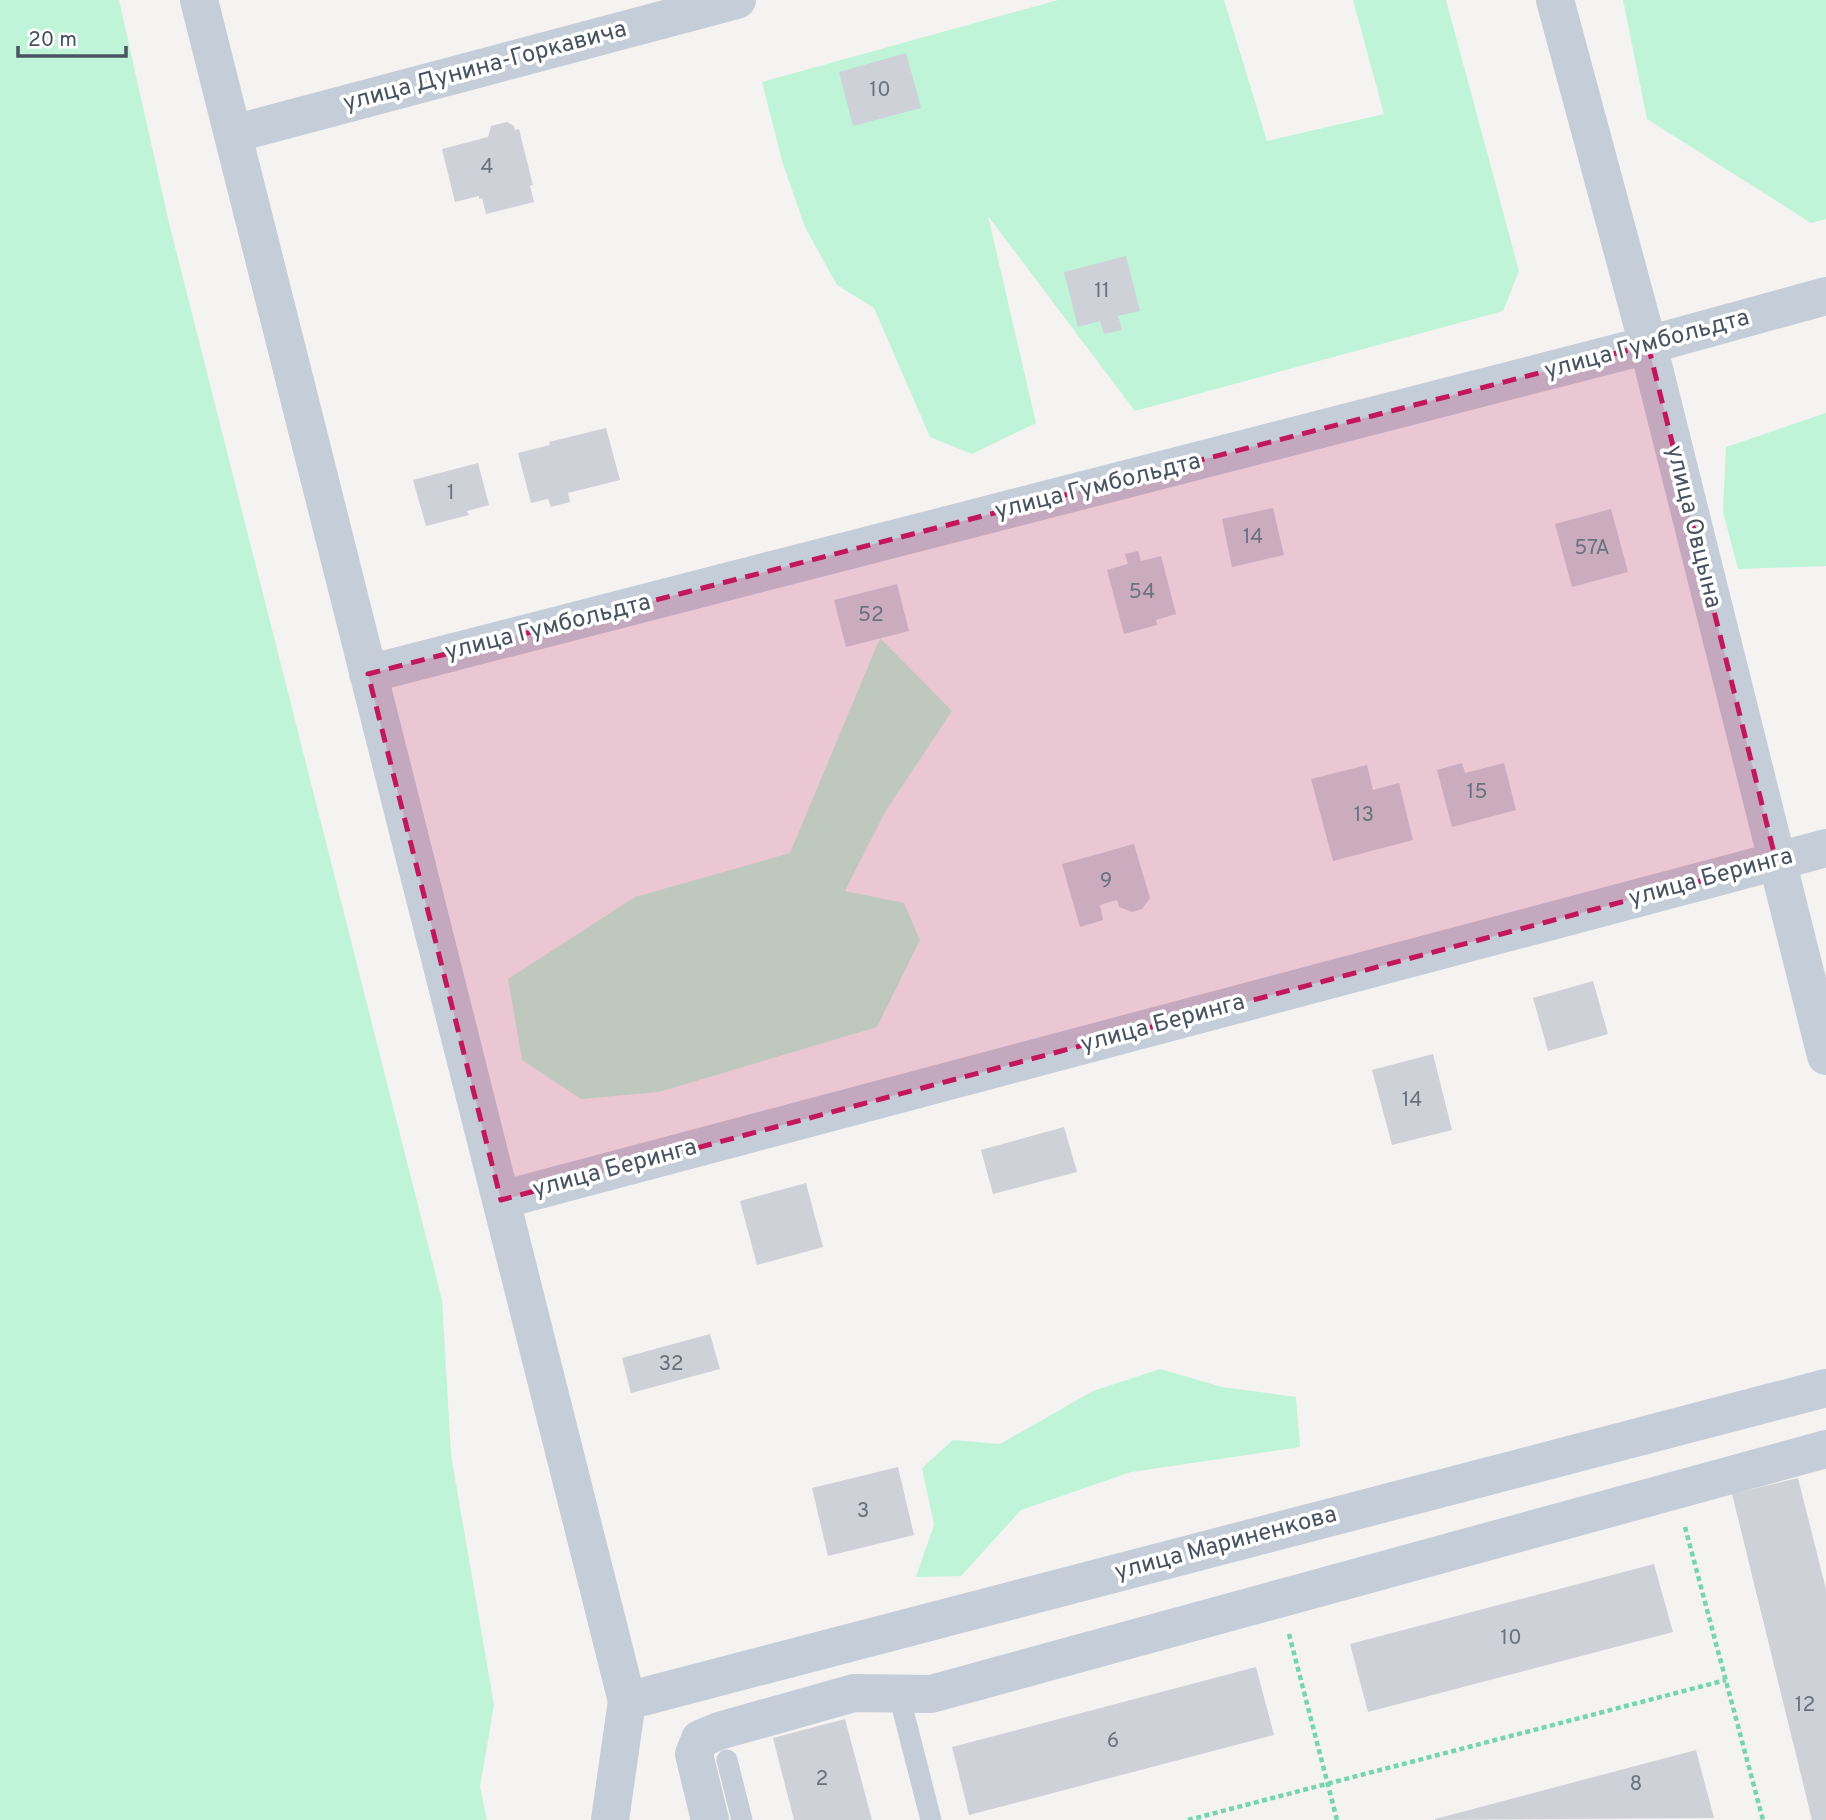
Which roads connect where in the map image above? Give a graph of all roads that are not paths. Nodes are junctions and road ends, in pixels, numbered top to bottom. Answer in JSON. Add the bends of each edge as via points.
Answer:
{"nodes":[{"id":1,"x":199,"y":0,"type":"edge"},
{"id":2,"x":737,"y":0,"type":"edge"},
{"id":3,"x":1555,"y":0,"type":"edge"},
{"id":4,"x":233,"y":134,"type":"junction"},
{"id":5,"x":1826,"y":296,"type":"edge"},
{"id":6,"x":1648,"y":345,"type":"junction"},
{"id":7,"x":369,"y":674,"type":"junction"},
{"id":8,"x":1826,"y":848,"type":"edge"},
{"id":9,"x":1776,"y":861,"type":"junction"},
{"id":10,"x":1826,"y":1056,"type":"edge"},
{"id":11,"x":501,"y":1200,"type":"junction"},
{"id":12,"x":1826,"y":1388,"type":"edge"},
{"id":13,"x":1826,"y":1448,"type":"edge"},
{"id":14,"x":899,"y":1695,"type":"junction"},
{"id":15,"x":627,"y":1700,"type":"junction"},
{"id":16,"x":726,"y":1760,"type":"dead end"},
{"id":17,"x":610,"y":1820,"type":"edge"},
{"id":18,"x":710,"y":1820,"type":"edge"},
{"id":19,"x":742,"y":1820,"type":"edge"},
{"id":20,"x":931,"y":1820,"type":"edge"}],
"edges":[{"from":1,"to":4,"type":"street"},
{"from":2,"to":4,"type":"street","name":"улица Дунина-Горкавича"},
{"from":3,"to":6,"type":"street","name":"улица Овцына"},
{"from":4,"to":7,"type":"street"},
{"from":5,"to":6,"type":"street","name":"улица Гумбольдта"},
{"from":6,"to":7,"type":"street","name":"улица Гумбольдта"},
{"from":6,"to":9,"type":"street","name":"улица Овцына"},
{"from":7,"to":11,"type":"street"},
{"from":8,"to":9,"type":"street","name":"улица Беринга"},
{"from":9,"to":10,"type":"street","name":"улица Овцына"},
{"from":9,"to":11,"type":"street","name":"улица Беринга"},
{"from":11,"to":15,"type":"street"},
{"from":12,"to":15,"type":"street","name":"улица Мариненкова"},
{"from":13,"to":14,"type":"street","via":[[931,1694]]},
{"from":14,"to":18,"type":"street","via":[[854,1693],[700,1739],[694,1754]]},
{"from":14,"to":20,"type":"lane"},
{"from":15,"to":17,"type":"street"},
{"from":16,"to":19,"type":"lane"}]}
